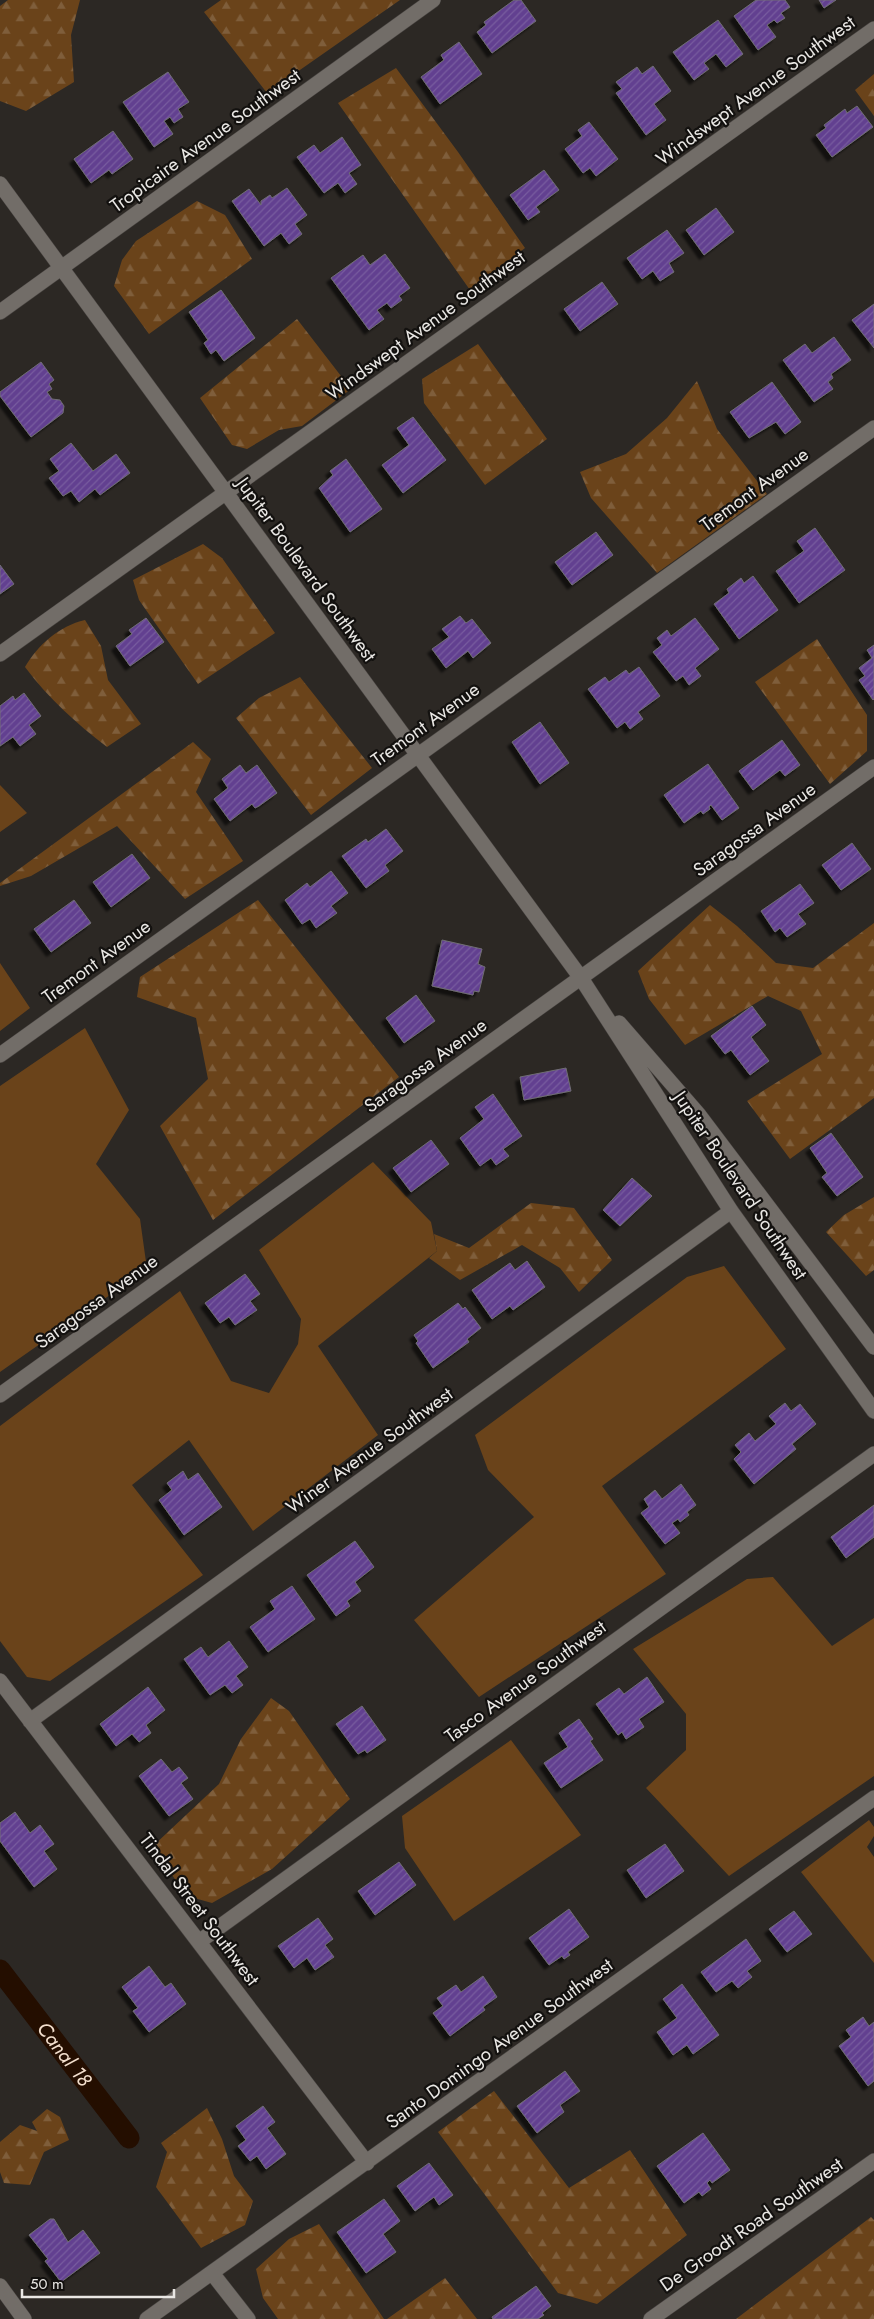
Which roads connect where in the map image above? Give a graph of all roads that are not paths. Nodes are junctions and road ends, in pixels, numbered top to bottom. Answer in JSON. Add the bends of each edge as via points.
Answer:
{"nodes":[{"id":1,"x":433,"y":0,"type":"edge"},
{"id":2,"x":874,"y":30,"type":"edge"},
{"id":3,"x":0,"y":184,"type":"edge"},
{"id":4,"x":61,"y":268,"type":"junction"},
{"id":5,"x":0,"y":312,"type":"edge"},
{"id":6,"x":874,"y":428,"type":"edge"},
{"id":7,"x":226,"y":492,"type":"junction"},
{"id":8,"x":0,"y":654,"type":"edge"},
{"id":9,"x":417,"y":754,"type":"junction"},
{"id":10,"x":874,"y":768,"type":"edge"},
{"id":11,"x":581,"y":978,"type":"junction"},
{"id":12,"x":0,"y":1054,"type":"edge"},
{"id":13,"x":731,"y":1211,"type":"junction"},
{"id":14,"x":874,"y":1347,"type":"edge"},
{"id":15,"x":0,"y":1395,"type":"edge"},
{"id":16,"x":874,"y":1411,"type":"edge"},
{"id":17,"x":874,"y":1454,"type":"edge"},
{"id":18,"x":0,"y":1681,"type":"edge"},
{"id":19,"x":30,"y":1721,"type":"junction"},
{"id":20,"x":874,"y":1798,"type":"edge"},
{"id":21,"x":200,"y":1941,"type":"junction"},
{"id":22,"x":874,"y":2161,"type":"edge"},
{"id":23,"x":367,"y":2163,"type":"junction"},
{"id":24,"x":212,"y":2273,"type":"junction"},
{"id":25,"x":0,"y":2286,"type":"edge"},
{"id":26,"x":24,"y":2319,"type":"edge"},
{"id":27,"x":147,"y":2319,"type":"edge"},
{"id":28,"x":248,"y":2319,"type":"edge"},
{"id":29,"x":651,"y":2319,"type":"edge"}],
"edges":[{"from":1,"to":4,"type":"street","name":"Tropicaire Avenue Southwest"},
{"from":2,"to":7,"type":"street","name":"Windswept Avenue Southwest"},
{"from":3,"to":4,"type":"street","name":"Jupiter Boulevard Southwest"},
{"from":4,"to":5,"type":"street","name":"Tropicaire Avenue Southwest"},
{"from":4,"to":7,"type":"street","name":"Jupiter Boulevard Southwest"},
{"from":6,"to":9,"type":"street","name":"Tremont Avenue"},
{"from":7,"to":8,"type":"street","name":"Windswept Avenue Southwest"},
{"from":7,"to":9,"type":"street","name":"Jupiter Boulevard Southwest"},
{"from":9,"to":11,"type":"street","name":"Jupiter Boulevard Southwest"},
{"from":9,"to":12,"type":"street","name":"Tremont Avenue"},
{"from":10,"to":11,"type":"street","name":"Saragossa Avenue"},
{"from":11,"to":13,"type":"street","name":"Jupiter Boulevard Southwest"},
{"from":11,"to":14,"type":"street","name":"Jupiter Boulevard Southwest","via":[[699,1116]]},
{"from":11,"to":15,"type":"street","name":"Saragossa Avenue"},
{"from":13,"to":16,"type":"street","name":"Jupiter Boulevard Southwest"},
{"from":13,"to":19,"type":"street","name":"Winer Avenue Southwest"},
{"from":17,"to":21,"type":"street","name":"Tasco Avenue Southwest"},
{"from":18,"to":19,"type":"street","name":"Tindal Street Southwest"},
{"from":19,"to":21,"type":"street","name":"Tindal Street Southwest"},
{"from":20,"to":23,"type":"street","name":"Santo Domingo Avenue Southwest"},
{"from":21,"to":23,"type":"street","name":"Tindal Street Southwest"},
{"from":22,"to":29,"type":"street","name":"De Groodt Road Southwest"},
{"from":23,"to":24,"type":"street","name":"Santo Domingo Avenue Southwest"},
{"from":24,"to":27,"type":"street","name":"Santo Domingo Avenue Southwest"},
{"from":24,"to":28,"type":"street"},
{"from":25,"to":26,"type":"street"}]}
